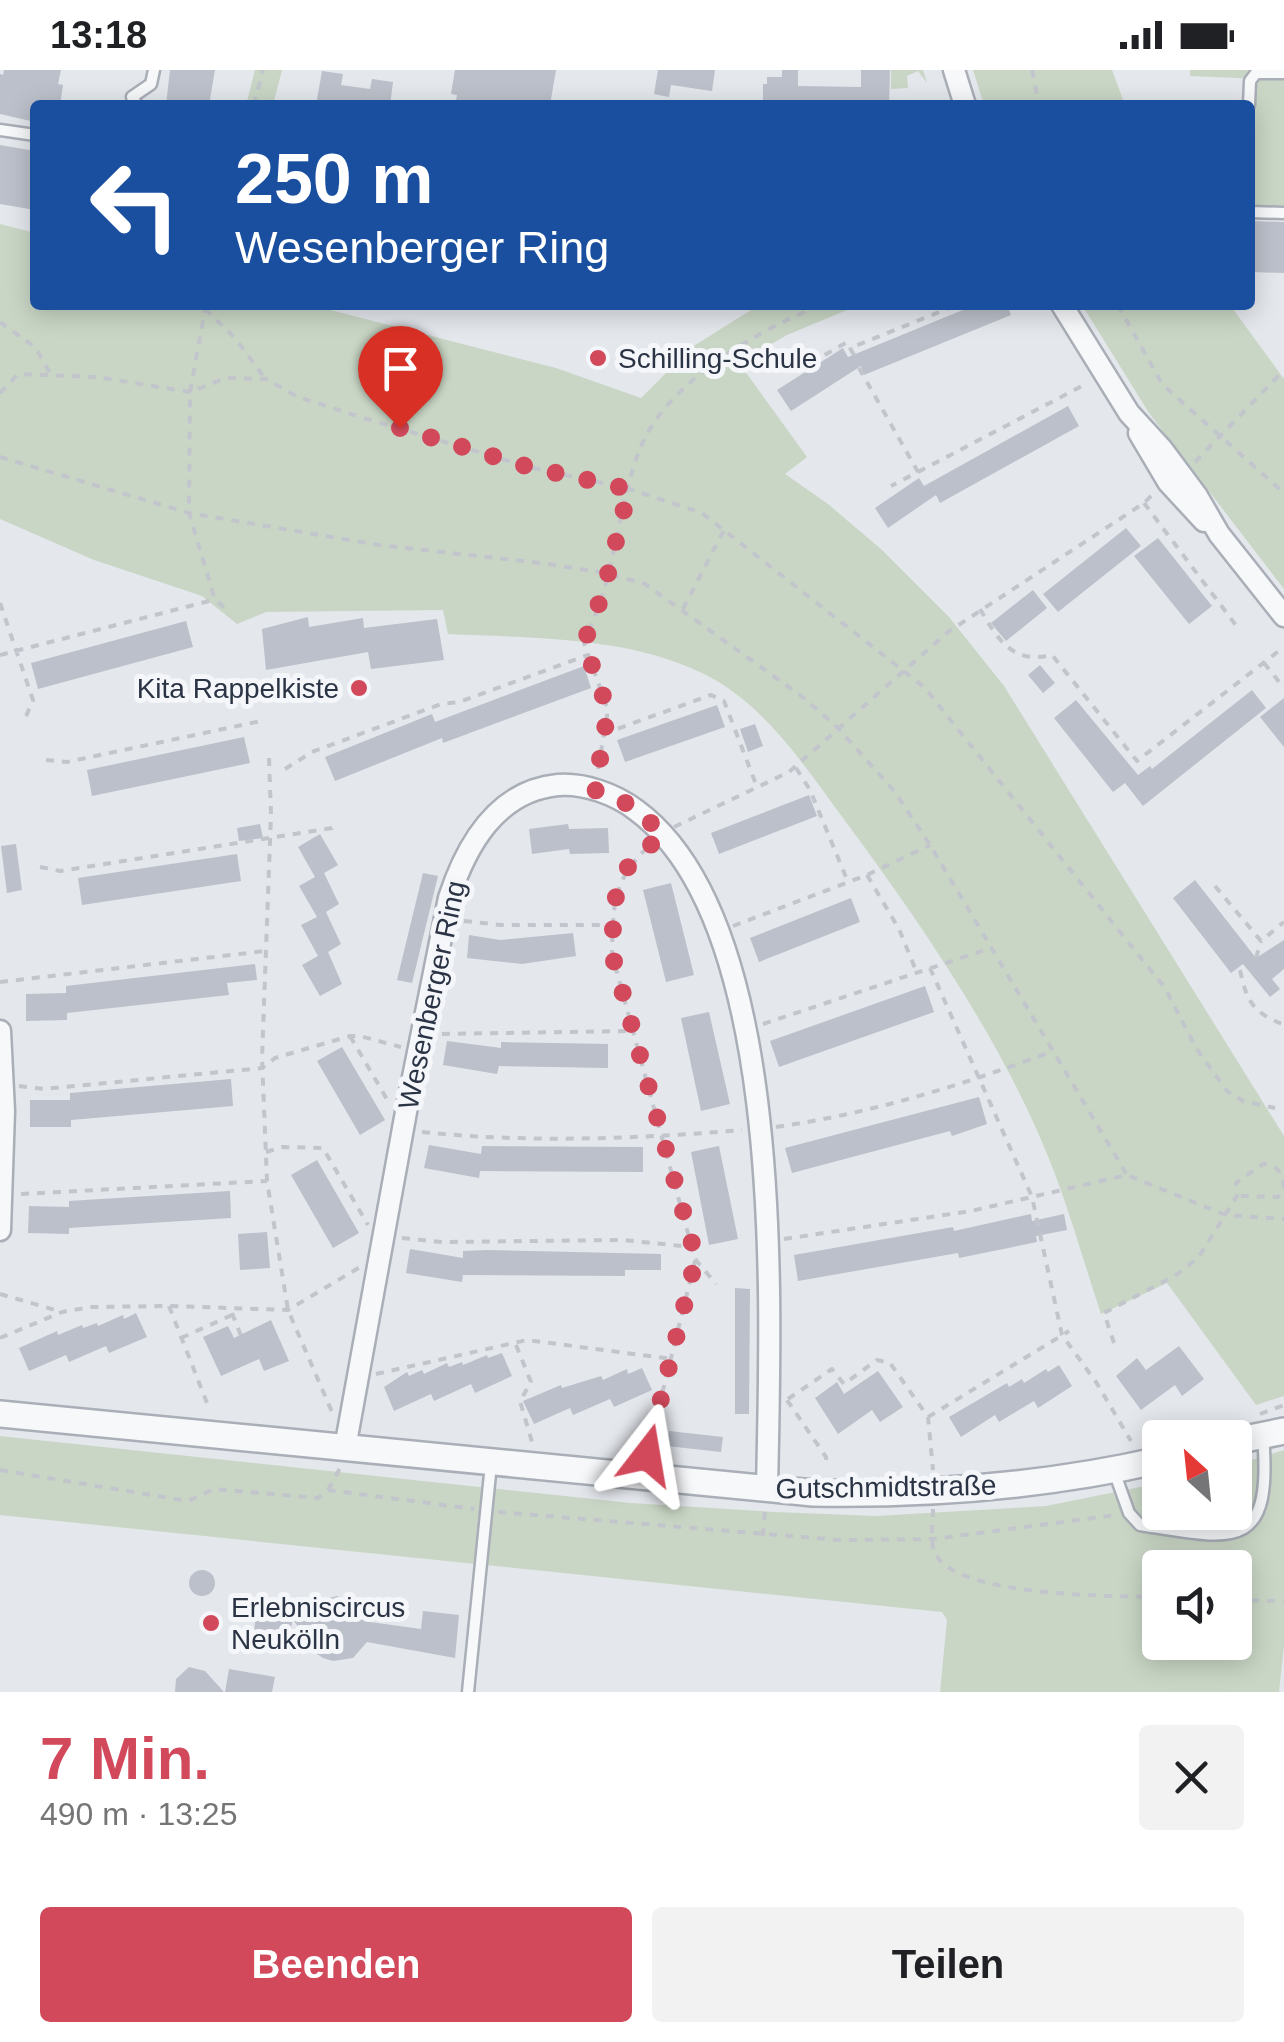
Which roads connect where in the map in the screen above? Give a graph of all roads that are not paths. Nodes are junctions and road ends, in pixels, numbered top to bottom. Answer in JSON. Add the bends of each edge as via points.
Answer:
{"nodes":[{"id":1,"x":154,"y":70,"type":"edge"},
{"id":2,"x":954,"y":70,"type":"edge"},
{"id":3,"x":1262,"y":71,"type":"edge"},
{"id":4,"x":1284,"y":73,"type":"edge"},
{"id":5,"x":133,"y":100,"type":"edge"},
{"id":6,"x":963,"y":100,"type":"edge"},
{"id":7,"x":1250,"y":100,"type":"edge"},
{"id":8,"x":0,"y":130,"type":"edge"},
{"id":9,"x":30,"y":135,"type":"edge"},
{"id":10,"x":1255,"y":212,"type":"edge"},
{"id":11,"x":1284,"y":213,"type":"edge"},
{"id":12,"x":1065,"y":310,"type":"edge"},
{"id":13,"x":1284,"y":616,"type":"edge"},
{"id":14,"x":0,"y":1031,"type":"edge"},
{"id":15,"x":2,"y":1196,"type":"edge"},
{"id":16,"x":0,"y":1230,"type":"edge"},
{"id":17,"x":0,"y":1414,"type":"edge"},
{"id":18,"x":1277,"y":1428,"type":"edge"},
{"id":19,"x":1252,"y":1436,"type":"edge"},
{"id":20,"x":345,"y":1448,"type":"junction"},
{"id":21,"x":491,"y":1463,"type":"junction"},
{"id":22,"x":1142,"y":1464,"type":"edge"},
{"id":23,"x":1114,"y":1470,"type":"junction"},
{"id":24,"x":767,"y":1490,"type":"junction"},
{"id":25,"x":468,"y":1692,"type":"edge"}],
"edges":[{"from":1,"to":5,"type":"lane","via":[[151,84]]},
{"from":2,"to":6,"type":"street"},
{"from":3,"to":4,"type":"lane"},
{"from":3,"to":7,"type":"lane","via":[[1250,80]]},
{"from":8,"to":9,"type":"lane"},
{"from":10,"to":11,"type":"lane"},
{"from":12,"to":13,"type":"street","via":[[1168,482]]},
{"from":14,"to":15,"type":"street"},
{"from":15,"to":16,"type":"street"},
{"from":17,"to":20,"type":"street","name":"Gutschmidtstraße"},
{"from":18,"to":19,"type":"street"},
{"from":18,"to":23,"type":"lane","via":[[1256,1520],[1228,1536],[1140,1525]]},
{"from":20,"to":21,"type":"street","name":"Gutschmidtstraße"},
{"from":20,"to":24,"type":"street","name":"Wesenberger Ring","via":[[456,877],[473,840],[506,806],[562,785],[628,804],[663,833],[700,884],[719,931],[745,1031],[770,1242]]},
{"from":21,"to":24,"type":"street","name":"Gutschmidtstraße"},
{"from":21,"to":25,"type":"lane"},
{"from":22,"to":23,"type":"street","name":"Gutschmidtstraße"},
{"from":23,"to":24,"type":"street","name":"Gutschmidtstraße","via":[[934,1492]]}]}
